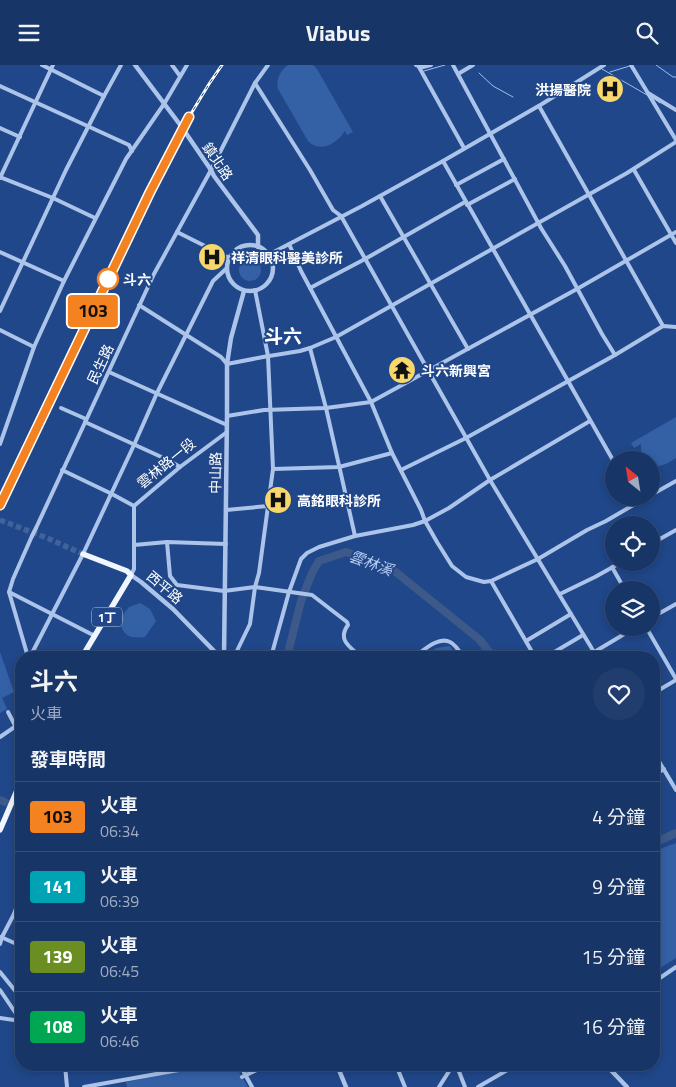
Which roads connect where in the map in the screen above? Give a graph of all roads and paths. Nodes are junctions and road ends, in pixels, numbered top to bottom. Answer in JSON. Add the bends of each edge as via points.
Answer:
{"nodes":[{"id":1,"x":42,"y":65,"type":"edge"},
{"id":2,"x":114,"y":65,"type":"edge"},
{"id":3,"x":135,"y":65,"type":"edge"},
{"id":4,"x":172,"y":65,"type":"edge"},
{"id":5,"x":187,"y":65,"type":"edge"},
{"id":6,"x":268,"y":65,"type":"edge"},
{"id":7,"x":431,"y":65,"type":"edge"},
{"id":8,"x":453,"y":65,"type":"edge"},
{"id":9,"x":473,"y":65,"type":"edge"},
{"id":10,"x":604,"y":65,"type":"edge"},
{"id":11,"x":120,"y":66,"type":"edge"},
{"id":12,"x":418,"y":66,"type":"edge"},
{"id":13,"x":631,"y":66,"type":"edge"},
{"id":14,"x":52,"y":67,"type":"edge"},
{"id":15,"x":458,"y":74,"type":"junction"},
{"id":16,"x":180,"y":76,"type":"junction"},
{"id":17,"x":255,"y":83,"type":"junction"},
{"id":18,"x":0,"y":86,"type":"edge"},
{"id":19,"x":648,"y":95,"type":"junction"},
{"id":20,"x":104,"y":96,"type":"junction"},
{"id":21,"x":36,"y":103,"type":"junction"},
{"id":22,"x":164,"y":104,"type":"junction"},
{"id":23,"x":538,"y":106,"type":"junction"},
{"id":24,"x":676,"y":110,"type":"edge"},
{"id":25,"x":88,"y":126,"type":"junction"},
{"id":26,"x":0,"y":128,"type":"edge"},
{"id":27,"x":490,"y":133,"type":"junction"},
{"id":28,"x":20,"y":137,"type":"junction"},
{"id":29,"x":676,"y":141,"type":"edge"},
{"id":30,"x":464,"y":148,"type":"junction"},
{"id":31,"x":132,"y":151,"type":"junction"},
{"id":32,"x":504,"y":159,"type":"junction"},
{"id":33,"x":442,"y":161,"type":"junction"},
{"id":34,"x":211,"y":170,"type":"junction"},
{"id":35,"x":634,"y":170,"type":"junction"},
{"id":36,"x":0,"y":178,"type":"edge"},
{"id":37,"x":515,"y":179,"type":"junction"},
{"id":38,"x":456,"y":185,"type":"junction"},
{"id":39,"x":589,"y":195,"type":"junction"},
{"id":40,"x":380,"y":196,"type":"junction"},
{"id":41,"x":53,"y":198,"type":"junction"},
{"id":42,"x":466,"y":204,"type":"junction"},
{"id":43,"x":341,"y":216,"type":"junction"},
{"id":44,"x":96,"y":218,"type":"junction"},
{"id":45,"x":539,"y":223,"type":"junction"},
{"id":46,"x":176,"y":232,"type":"junction"},
{"id":47,"x":676,"y":232,"type":"edge"},
{"id":48,"x":671,"y":235,"type":"junction"},
{"id":49,"x":404,"y":237,"type":"junction"},
{"id":50,"x":676,"y":243,"type":"edge"},
{"id":51,"x":289,"y":244,"type":"junction"},
{"id":52,"x":258,"y":247,"type":"junction"},
{"id":53,"x":492,"y":250,"type":"junction"},
{"id":54,"x":0,"y":252,"type":"edge"},
{"id":55,"x":268,"y":255,"type":"junction"},
{"id":56,"x":231,"y":257,"type":"junction"},
{"id":57,"x":365,"y":259,"type":"junction"},
{"id":58,"x":625,"y":261,"type":"junction"},
{"id":59,"x":23,"y":263,"type":"junction"},
{"id":60,"x":227,"y":268,"type":"junction"},
{"id":61,"x":64,"y":281,"type":"junction"},
{"id":62,"x":431,"y":284,"type":"junction"},
{"id":63,"x":310,"y":287,"type":"junction"},
{"id":64,"x":577,"y":289,"type":"junction"},
{"id":65,"x":255,"y":290,"type":"junction"},
{"id":66,"x":244,"y":291,"type":"junction"},
{"id":67,"x":139,"y":305,"type":"junction"},
{"id":68,"x":392,"y":305,"type":"junction"},
{"id":69,"x":0,"y":311,"type":"edge"},
{"id":70,"x":530,"y":314,"type":"junction"},
{"id":71,"x":663,"y":326,"type":"junction"},
{"id":72,"x":676,"y":327,"type":"edge"},
{"id":73,"x":0,"y":330,"type":"edge"},
{"id":74,"x":186,"y":336,"type":"junction"},
{"id":75,"x":336,"y":337,"type":"junction"},
{"id":76,"x":34,"y":347,"type":"junction"},
{"id":77,"x":310,"y":349,"type":"junction"},
{"id":78,"x":468,"y":349,"type":"junction"},
{"id":79,"x":615,"y":355,"type":"junction"},
{"id":80,"x":268,"y":356,"type":"junction"},
{"id":81,"x":226,"y":364,"type":"junction"},
{"id":82,"x":428,"y":371,"type":"junction"},
{"id":83,"x":108,"y":372,"type":"junction"},
{"id":84,"x":568,"y":381,"type":"junction"},
{"id":85,"x":157,"y":393,"type":"junction"},
{"id":86,"x":371,"y":402,"type":"junction"},
{"id":87,"x":61,"y":407,"type":"dead end"},
{"id":88,"x":326,"y":408,"type":"junction"},
{"id":89,"x":270,"y":409,"type":"junction"},
{"id":90,"x":227,"y":416,"type":"junction"},
{"id":91,"x":86,"y":421,"type":"junction"},
{"id":92,"x":590,"y":421,"type":"junction"},
{"id":93,"x":227,"y":425,"type":"junction"},
{"id":94,"x":0,"y":430,"type":"edge"},
{"id":95,"x":227,"y":431,"type":"junction"},
{"id":96,"x":5,"y":433,"type":"junction"},
{"id":97,"x":466,"y":438,"type":"junction"},
{"id":98,"x":0,"y":444,"type":"edge"},
{"id":99,"x":134,"y":445,"type":"junction"},
{"id":100,"x":608,"y":451,"type":"edge"},
{"id":101,"x":392,"y":453,"type":"junction"},
{"id":102,"x":180,"y":467,"type":"junction"},
{"id":103,"x":339,"y":467,"type":"junction"},
{"id":104,"x":274,"y":469,"type":"junction"},
{"id":105,"x":62,"y":470,"type":"junction"},
{"id":106,"x":401,"y":470,"type":"junction"},
{"id":107,"x":490,"y":480,"type":"junction"},
{"id":108,"x":676,"y":481,"type":"edge"},
{"id":109,"x":660,"y":490,"type":"edge"},
{"id":110,"x":112,"y":493,"type":"junction"},
{"id":111,"x":134,"y":506,"type":"junction"},
{"id":112,"x":268,"y":506,"type":"junction"},
{"id":113,"x":632,"y":506,"type":"edge"},
{"id":114,"x":226,"y":510,"type":"junction"},
{"id":115,"x":425,"y":521,"type":"junction"},
{"id":116,"x":676,"y":530,"type":"edge"},
{"id":117,"x":355,"y":536,"type":"junction"},
{"id":118,"x":660,"y":539,"type":"edge"},
{"id":119,"x":166,"y":542,"type":"junction"},
{"id":120,"x":134,"y":545,"type":"junction"},
{"id":121,"x":226,"y":545,"type":"junction"},
{"id":122,"x":83,"y":554,"type":"junction"},
{"id":123,"x":538,"y":559,"type":"junction"},
{"id":124,"x":605,"y":571,"type":"edge"},
{"id":125,"x":131,"y":575,"type":"junction"},
{"id":126,"x":491,"y":581,"type":"junction"},
{"id":127,"x":255,"y":587,"type":"junction"},
{"id":128,"x":224,"y":591,"type":"junction"},
{"id":129,"x":9,"y":592,"type":"junction"},
{"id":130,"x":289,"y":592,"type":"junction"},
{"id":131,"x":560,"y":594,"type":"junction"},
{"id":132,"x":676,"y":604,"type":"edge"},
{"id":133,"x":660,"y":613,"type":"edge"},
{"id":134,"x":52,"y":614,"type":"junction"},
{"id":135,"x":571,"y":614,"type":"junction"},
{"id":136,"x":583,"y":635,"type":"junction"},
{"id":137,"x":95,"y":636,"type":"junction"},
{"id":138,"x":621,"y":636,"type":"edge"},
{"id":139,"x":651,"y":636,"type":"edge"},
{"id":140,"x":526,"y":641,"type":"junction"},
{"id":141,"x":27,"y":651,"type":"edge"},
{"id":142,"x":32,"y":651,"type":"edge"},
{"id":143,"x":86,"y":651,"type":"edge"},
{"id":144,"x":215,"y":651,"type":"edge"},
{"id":145,"x":224,"y":651,"type":"edge"},
{"id":146,"x":237,"y":651,"type":"edge"},
{"id":147,"x":274,"y":651,"type":"edge"},
{"id":148,"x":355,"y":651,"type":"edge"},
{"id":149,"x":423,"y":651,"type":"edge"},
{"id":150,"x":459,"y":651,"type":"edge"},
{"id":151,"x":531,"y":651,"type":"edge"},
{"id":152,"x":556,"y":651,"type":"edge"},
{"id":153,"x":593,"y":651,"type":"edge"},
{"id":154,"x":596,"y":651,"type":"edge"},
{"id":155,"x":660,"y":651,"type":"edge"},
{"id":156,"x":660,"y":651,"type":"edge"},
{"id":157,"x":676,"y":679,"type":"edge"},
{"id":158,"x":660,"y":689,"type":"edge"},
{"id":159,"x":8,"y":713,"type":"dead end"},
{"id":160,"x":15,"y":724,"type":"edge"},
{"id":161,"x":15,"y":727,"type":"edge"},
{"id":162,"x":0,"y":737,"type":"edge"},
{"id":163,"x":660,"y":763,"type":"edge"},
{"id":164,"x":664,"y":769,"type":"junction"},
{"id":165,"x":660,"y":771,"type":"edge"},
{"id":166,"x":676,"y":790,"type":"edge"},
{"id":167,"x":15,"y":795,"type":"edge"},
{"id":168,"x":2,"y":819,"type":"edge"},
{"id":169,"x":0,"y":830,"type":"edge"},
{"id":170,"x":14,"y":914,"type":"edge"},
{"id":171,"x":1,"y":937,"type":"edge"},
{"id":172,"x":15,"y":943,"type":"edge"},
{"id":173,"x":0,"y":944,"type":"edge"},
{"id":174,"x":676,"y":967,"type":"edge"},
{"id":175,"x":0,"y":972,"type":"edge"},
{"id":176,"x":660,"y":978,"type":"edge"},
{"id":177,"x":0,"y":990,"type":"edge"},
{"id":178,"x":15,"y":991,"type":"edge"},
{"id":179,"x":15,"y":1012,"type":"edge"},
{"id":180,"x":0,"y":1018,"type":"edge"},
{"id":181,"x":15,"y":1020,"type":"edge"},
{"id":182,"x":65,"y":1071,"type":"edge"},
{"id":183,"x":175,"y":1071,"type":"edge"},
{"id":184,"x":242,"y":1071,"type":"edge"},
{"id":185,"x":254,"y":1071,"type":"edge"},
{"id":186,"x":339,"y":1071,"type":"edge"},
{"id":187,"x":398,"y":1071,"type":"edge"},
{"id":188,"x":450,"y":1071,"type":"edge"},
{"id":189,"x":459,"y":1071,"type":"edge"},
{"id":190,"x":506,"y":1071,"type":"edge"},
{"id":191,"x":612,"y":1071,"type":"edge"},
{"id":192,"x":164,"y":1073,"type":"joint"},
{"id":193,"x":244,"y":1076,"type":"junction"},
{"id":194,"x":122,"y":1081,"type":"junction"},
{"id":195,"x":66,"y":1087,"type":"edge"},
{"id":196,"x":84,"y":1087,"type":"edge"},
{"id":197,"x":123,"y":1087,"type":"edge"},
{"id":198,"x":252,"y":1087,"type":"edge"},
{"id":199,"x":346,"y":1087,"type":"edge"},
{"id":200,"x":405,"y":1087,"type":"edge"},
{"id":201,"x":439,"y":1087,"type":"edge"},
{"id":202,"x":465,"y":1087,"type":"edge"},
{"id":203,"x":478,"y":1087,"type":"edge"},
{"id":204,"x":627,"y":1087,"type":"edge"}],
"edges":[{"from":1,"to":14,"type":"street"},
{"from":2,"to":11,"type":"street"},
{"from":3,"to":22,"type":"street","name":"鎮北路"},
{"from":4,"to":16,"type":"street"},
{"from":5,"to":16,"type":"street"},
{"from":6,"to":17,"type":"street","name":"民生路"},
{"from":7,"to":12,"type":"street"},
{"from":8,"to":15,"type":"street"},
{"from":9,"to":15,"type":"street"},
{"from":10,"to":23,"type":"street"},
{"from":11,"to":20,"type":"street"},
{"from":12,"to":30,"type":"street"},
{"from":13,"to":19,"type":"street"},
{"from":14,"to":20,"type":"street"},
{"from":14,"to":21,"type":"street"},
{"from":15,"to":27,"type":"street"},
{"from":16,"to":22,"type":"street"},
{"from":17,"to":34,"type":"street","name":"民生路"},
{"from":17,"to":43,"type":"street","via":[[333,210]]},
{"from":18,"to":21,"type":"street"},
{"from":19,"to":24,"type":"street"},
{"from":19,"to":29,"type":"street"},
{"from":20,"to":25,"type":"street"},
{"from":21,"to":25,"type":"street"},
{"from":21,"to":28,"type":"street"},
{"from":22,"to":31,"type":"street"},
{"from":22,"to":34,"type":"street","name":"鎮北路"},
{"from":23,"to":27,"type":"street"},
{"from":23,"to":39,"type":"street"},
{"from":25,"to":31,"type":"street","via":[[129,145]]},
{"from":25,"to":41,"type":"street"},
{"from":26,"to":28,"type":"street"},
{"from":27,"to":30,"type":"street"},
{"from":27,"to":32,"type":"street"},
{"from":28,"to":36,"type":"street"},
{"from":29,"to":35,"type":"street"},
{"from":30,"to":33,"type":"street"},
{"from":31,"to":44,"type":"street"},
{"from":32,"to":37,"type":"street"},
{"from":32,"to":38,"type":"street"},
{"from":33,"to":38,"type":"street"},
{"from":33,"to":40,"type":"street"},
{"from":34,"to":46,"type":"street","name":"民生路"},
{"from":34,"to":52,"type":"street","name":"鎮北路","via":[[258,235]]},
{"from":35,"to":39,"type":"street"},
{"from":35,"to":48,"type":"street"},
{"from":36,"to":41,"type":"street"},
{"from":37,"to":42,"type":"street"},
{"from":37,"to":45,"type":"street"},
{"from":38,"to":42,"type":"street"},
{"from":39,"to":45,"type":"street"},
{"from":39,"to":58,"type":"street"},
{"from":40,"to":43,"type":"street"},
{"from":40,"to":49,"type":"street"},
{"from":41,"to":44,"type":"street"},
{"from":41,"to":59,"type":"street"},
{"from":42,"to":49,"type":"street"},
{"from":42,"to":53,"type":"street"},
{"from":43,"to":51,"type":"street"},
{"from":43,"to":57,"type":"street"},
{"from":44,"to":61,"type":"street"},
{"from":45,"to":53,"type":"street"},
{"from":45,"to":64,"type":"street"},
{"from":46,"to":56,"type":"street"},
{"from":46,"to":67,"type":"street","name":"民生路"},
{"from":47,"to":48,"type":"street"},
{"from":48,"to":50,"type":"street"},
{"from":48,"to":58,"type":"street"},
{"from":49,"to":57,"type":"street"},
{"from":49,"to":62,"type":"street"},
{"from":51,"to":55,"type":"street"},
{"from":51,"to":63,"type":"street"},
{"from":52,"to":55,"type":"street"},
{"from":52,"to":56,"type":"street","via":[[246,246]]},
{"from":53,"to":62,"type":"street"},
{"from":53,"to":70,"type":"street"},
{"from":54,"to":59,"type":"street"},
{"from":55,"to":65,"type":"street","via":[[273,266],[271,278],[263,288]]},
{"from":56,"to":60,"type":"street"},
{"from":57,"to":63,"type":"street"},
{"from":57,"to":68,"type":"street"},
{"from":58,"to":64,"type":"street"},
{"from":58,"to":71,"type":"street"},
{"from":59,"to":61,"type":"street"},
{"from":59,"to":69,"type":"street"},
{"from":60,"to":66,"type":"street","via":[[233,284]]},
{"from":60,"to":74,"type":"street","via":[[213,281]]},
{"from":61,"to":76,"type":"street"},
{"from":62,"to":68,"type":"street"},
{"from":62,"to":78,"type":"street"},
{"from":63,"to":75,"type":"street"},
{"from":64,"to":70,"type":"street"},
{"from":64,"to":79,"type":"street"},
{"from":65,"to":66,"type":"street"},
{"from":65,"to":80,"type":"street"},
{"from":66,"to":81,"type":"street","name":"中山路"},
{"from":67,"to":74,"type":"street"},
{"from":67,"to":83,"type":"street","name":"民生路"},
{"from":68,"to":75,"type":"street"},
{"from":68,"to":82,"type":"street"},
{"from":70,"to":78,"type":"street"},
{"from":70,"to":84,"type":"street"},
{"from":71,"to":72,"type":"street"},
{"from":71,"to":79,"type":"street"},
{"from":73,"to":76,"type":"street"},
{"from":74,"to":81,"type":"street","via":[[221,357]]},
{"from":74,"to":85,"type":"street"},
{"from":75,"to":77,"type":"street"},
{"from":75,"to":86,"type":"street"},
{"from":76,"to":96,"type":"street"},
{"from":77,"to":80,"type":"street"},
{"from":77,"to":88,"type":"street"},
{"from":78,"to":82,"type":"street"},
{"from":79,"to":84,"type":"street"},
{"from":80,"to":81,"type":"street"},
{"from":80,"to":89,"type":"street"},
{"from":81,"to":90,"type":"street","name":"中山路"},
{"from":82,"to":86,"type":"street"},
{"from":82,"to":97,"type":"street"},
{"from":83,"to":85,"type":"street"},
{"from":83,"to":91,"type":"street","name":"民生路"},
{"from":84,"to":92,"type":"street"},
{"from":84,"to":97,"type":"street"},
{"from":85,"to":93,"type":"street"},
{"from":85,"to":99,"type":"street"},
{"from":86,"to":88,"type":"street"},
{"from":86,"to":101,"type":"street"},
{"from":87,"to":91,"type":"street"},
{"from":88,"to":89,"type":"street"},
{"from":88,"to":103,"type":"street"},
{"from":89,"to":90,"type":"street"},
{"from":89,"to":104,"type":"street"},
{"from":90,"to":93,"type":"street","name":"中山路"},
{"from":91,"to":99,"type":"street"},
{"from":91,"to":105,"type":"street","name":"民生路"},
{"from":92,"to":100,"type":"street"},
{"from":92,"to":107,"type":"street"},
{"from":93,"to":95,"type":"street","name":"中山路"},
{"from":94,"to":96,"type":"street"},
{"from":95,"to":102,"type":"street","name":"雲林路一段"},
{"from":95,"to":114,"type":"street","name":"中山路"},
{"from":96,"to":98,"type":"street"},
{"from":97,"to":106,"type":"street"},
{"from":97,"to":107,"type":"street"},
{"from":99,"to":102,"type":"street"},
{"from":99,"to":110,"type":"street"},
{"from":101,"to":103,"type":"street"},
{"from":101,"to":106,"type":"street"},
{"from":102,"to":111,"type":"street","name":"雲林路一段"},
{"from":103,"to":104,"type":"street"},
{"from":103,"to":117,"type":"street"},
{"from":104,"to":112,"type":"street"},
{"from":105,"to":110,"type":"street"},
{"from":105,"to":129,"type":"street","name":"民生路","bridge":true},
{"from":106,"to":115,"type":"street"},
{"from":107,"to":115,"type":"street"},
{"from":107,"to":123,"type":"street"},
{"from":108,"to":109,"type":"street"},
{"from":110,"to":111,"type":"street"},
{"from":110,"to":122,"type":"street"},
{"from":111,"to":120,"type":"street","name":"雲林路一段"},
{"from":112,"to":114,"type":"street"},
{"from":112,"to":127,"type":"street"},
{"from":113,"to":123,"type":"street"},
{"from":114,"to":121,"type":"street","name":"中山路"},
{"from":115,"to":117,"type":"street"},
{"from":115,"to":126,"type":"street","via":[[452,566],[466,577]]},
{"from":116,"to":118,"type":"street"},
{"from":117,"to":130,"type":"street","via":[[308,553],[301,559]]},
{"from":119,"to":120,"type":"street"},
{"from":119,"to":121,"type":"street"},
{"from":119,"to":128,"type":"street","via":[[170,576],[177,585]]},
{"from":120,"to":125,"type":"street","name":"雲林路一段"},
{"from":121,"to":128,"type":"street","name":"中山路"},
{"from":122,"to":125,"type":"main road","name":"西平路"},
{"from":122,"to":134,"type":"street"},
{"from":123,"to":126,"type":"street"},
{"from":123,"to":131,"type":"street"},
{"from":124,"to":131,"type":"street"},
{"from":125,"to":137,"type":"main road","name":"雲林路一段","number":"1丁"},
{"from":125,"to":144,"type":"street","name":"西平路","via":[[173,609]]},
{"from":126,"to":140,"type":"street"},
{"from":127,"to":128,"type":"street"},
{"from":127,"to":130,"type":"street"},
{"from":127,"to":146,"type":"street","via":[[250,624]]},
{"from":128,"to":145,"type":"street","name":"中山路"},
{"from":129,"to":134,"type":"street"},
{"from":129,"to":141,"type":"street"},
{"from":130,"to":147,"type":"street"},
{"from":130,"to":148,"type":"street","via":[[312,595],[347,622],[344,638]]},
{"from":131,"to":135,"type":"street"},
{"from":132,"to":133,"type":"street"},
{"from":134,"to":137,"type":"street"},
{"from":134,"to":142,"type":"street"},
{"from":135,"to":136,"type":"street"},
{"from":135,"to":140,"type":"street"},
{"from":136,"to":152,"type":"street"},
{"from":136,"to":153,"type":"street"},
{"from":137,"to":143,"type":"main road","name":"雲林路一段","number":"1丁"},
{"from":138,"to":154,"type":"street"},
{"from":139,"to":155,"type":"street"},
{"from":140,"to":151,"type":"street"},
{"from":149,"to":150,"type":"street","via":[[436,642],[445,641],[451,642]]},
{"from":156,"to":157,"type":"street"},
{"from":157,"to":158,"type":"street"},
{"from":159,"to":160,"type":"street"},
{"from":161,"to":162,"type":"street"},
{"from":163,"to":164,"type":"street"},
{"from":164,"to":165,"type":"street"},
{"from":164,"to":166,"type":"street"},
{"from":167,"to":168,"type":"main road"},
{"from":168,"to":169,"type":"main road"},
{"from":170,"to":171,"type":"street"},
{"from":171,"to":172,"type":"street"},
{"from":171,"to":173,"type":"street"},
{"from":174,"to":176,"type":"street"},
{"from":175,"to":178,"type":"street"},
{"from":177,"to":179,"type":"street"},
{"from":180,"to":181,"type":"street"},
{"from":182,"to":195,"type":"street"},
{"from":183,"to":192,"type":"street"},
{"from":184,"to":193,"type":"street"},
{"from":185,"to":193,"type":"street"},
{"from":186,"to":199,"type":"street"},
{"from":187,"to":200,"type":"street"},
{"from":188,"to":201,"type":"street"},
{"from":189,"to":202,"type":"street"},
{"from":190,"to":203,"type":"street"},
{"from":191,"to":204,"type":"street"},
{"from":192,"to":194,"type":"street"},
{"from":193,"to":198,"type":"street"},
{"from":194,"to":196,"type":"street"},
{"from":194,"to":197,"type":"street"}]}
